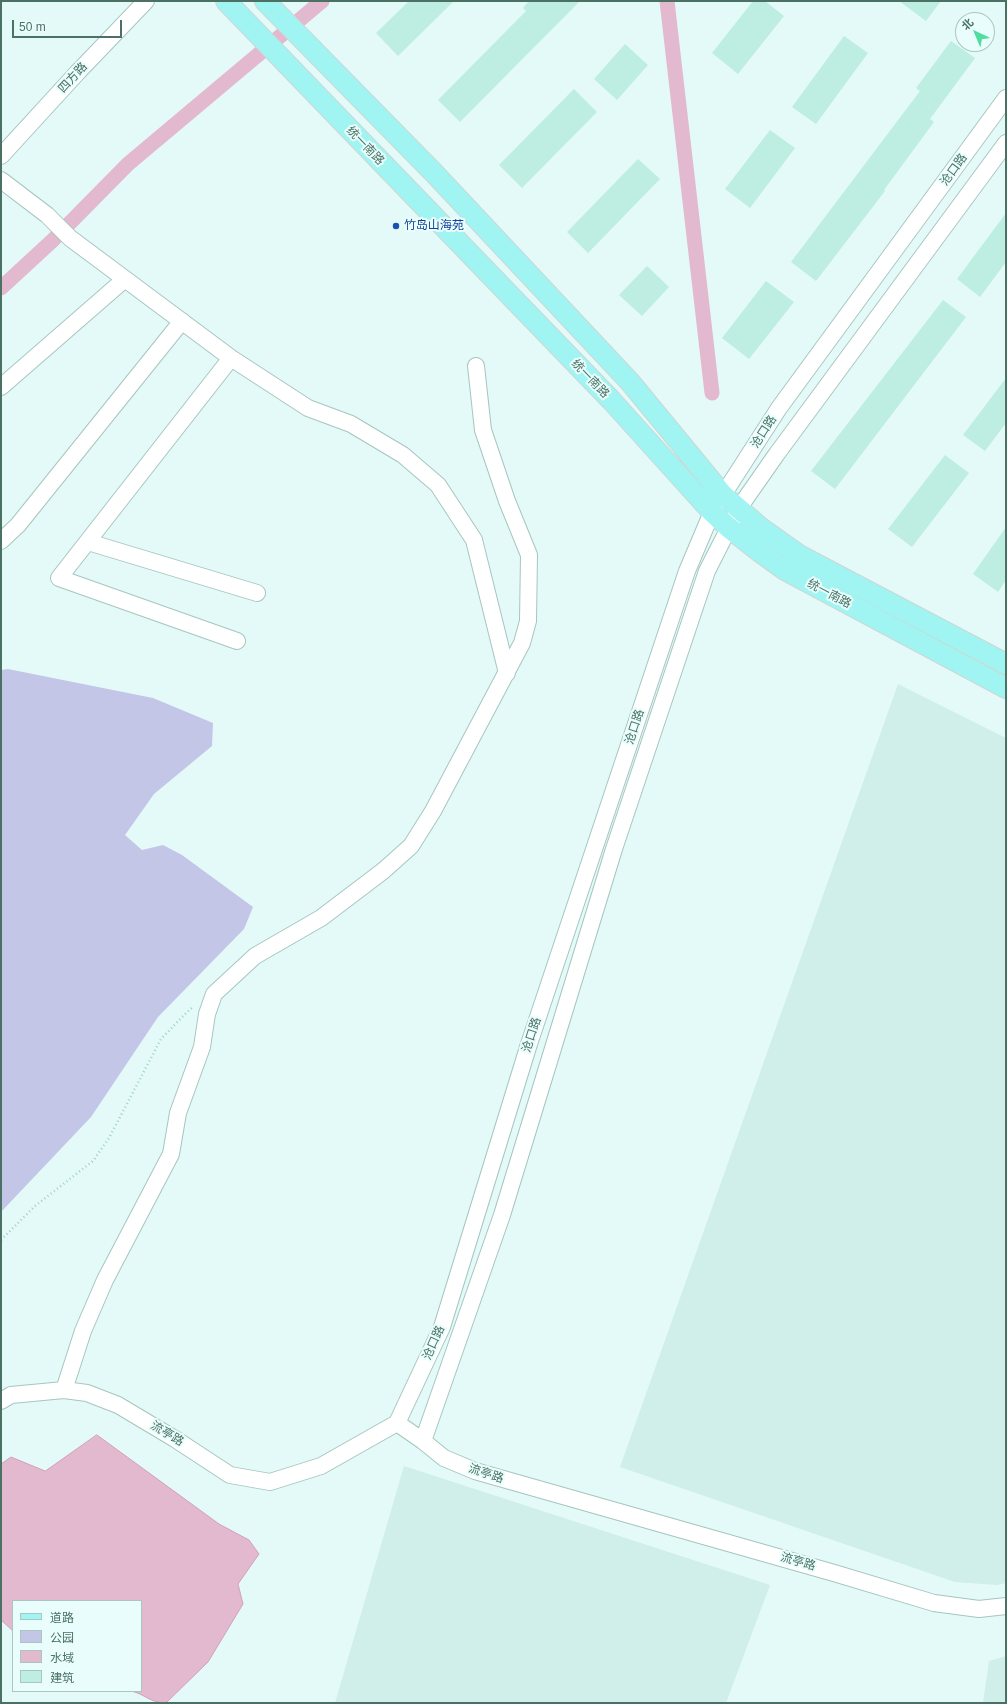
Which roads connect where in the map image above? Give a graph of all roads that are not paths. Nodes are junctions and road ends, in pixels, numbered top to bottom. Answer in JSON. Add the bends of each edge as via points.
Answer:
{"nodes":[{"id":1,"x":146,"y":1,"type":"edge"},
{"id":2,"x":226,"y":1,"type":"edge"},
{"id":3,"x":265,"y":1,"type":"edge"},
{"id":4,"x":1006,"y":98,"type":"edge"},
{"id":5,"x":1006,"y":143,"type":"edge"},
{"id":6,"x":1,"y":156,"type":"edge"},
{"id":7,"x":1,"y":180,"type":"edge"},
{"id":8,"x":125,"y":279,"type":"junction"},
{"id":9,"x":182,"y":321,"type":"junction"},
{"id":10,"x":231,"y":358,"type":"junction"},
{"id":11,"x":476,"y":366,"type":"dead end"},
{"id":12,"x":1,"y":387,"type":"edge"},
{"id":13,"x":723,"y":495,"type":"junction"},
{"id":14,"x":739,"y":508,"type":"junction"},
{"id":15,"x":712,"y":512,"type":"junction"},
{"id":16,"x":728,"y":527,"type":"junction"},
{"id":17,"x":1,"y":541,"type":"edge"},
{"id":18,"x":88,"y":542,"type":"junction"},
{"id":19,"x":257,"y":592,"type":"dead end"},
{"id":20,"x":237,"y":641,"type":"dead end"},
{"id":21,"x":1006,"y":664,"type":"edge"},
{"id":22,"x":507,"y":672,"type":"junction"},
{"id":23,"x":1006,"y":688,"type":"edge"},
{"id":24,"x":64,"y":1390,"type":"junction"},
{"id":25,"x":1,"y":1401,"type":"edge"},
{"id":26,"x":397,"y":1423,"type":"junction"},
{"id":27,"x":423,"y":1441,"type":"junction"},
{"id":28,"x":1006,"y":1606,"type":"edge"}],
"edges":[{"from":1,"to":6,"type":"street","name":"四方路"},
{"from":2,"to":15,"type":"main road","name":"统一南路","via":[[605,394]]},
{"from":3,"to":13,"type":"main road","name":"统一南路","via":[[434,173],[630,382]]},
{"from":4,"to":13,"type":"street","name":"沧口路","via":[[780,408]]},
{"from":5,"to":14,"type":"street","name":"沧口路","via":[[808,410]]},
{"from":7,"to":8,"type":"street","via":[[47,215],[70,238]]},
{"from":8,"to":9,"type":"street"},
{"from":8,"to":12,"type":"street"},
{"from":9,"to":10,"type":"street"},
{"from":9,"to":17,"type":"street","via":[[18,525]]},
{"from":10,"to":18,"type":"street"},
{"from":10,"to":22,"type":"street","via":[[308,408],[351,424],[403,455],[438,484],[474,540]]},
{"from":11,"to":22,"type":"street","via":[[483,430],[506,502],[529,555],[528,621],[522,643]]},
{"from":13,"to":14,"type":"main road","name":"统一南路"},
{"from":13,"to":15,"type":"street","name":"沧口路"},
{"from":14,"to":16,"type":"street","name":"沧口路"},
{"from":14,"to":21,"type":"main road","name":"统一南路","via":[[761,528],[799,555]]},
{"from":15,"to":16,"type":"main road","name":"统一南路"},
{"from":15,"to":26,"type":"street","name":"沧口路","via":[[685,578],[529,1044],[442,1326]]},
{"from":16,"to":23,"type":"main road","name":"统一南路","via":[[785,570]]},
{"from":16,"to":27,"type":"street","name":"沧口路","via":[[707,571],[687,627],[614,849],[502,1215]]},
{"from":18,"to":19,"type":"street"},
{"from":18,"to":20,"type":"street","via":[[59,578]]},
{"from":22,"to":24,"type":"street","via":[[433,811],[411,846],[383,872],[321,918],[255,956],[214,994],[207,1014],[202,1047],[178,1113],[171,1154],[105,1280],[83,1331]]},
{"from":24,"to":25,"type":"street","name":"流亭路","via":[[11,1395]]},
{"from":24,"to":26,"type":"street","name":"流亭路","via":[[87,1393],[118,1405],[176,1438],[230,1475],[270,1482],[321,1466]]},
{"from":26,"to":27,"type":"street","name":"流亭路"},
{"from":27,"to":28,"type":"street","name":"流亭路","via":[[444,1458],[475,1471],[934,1603],[979,1609]]}]}
